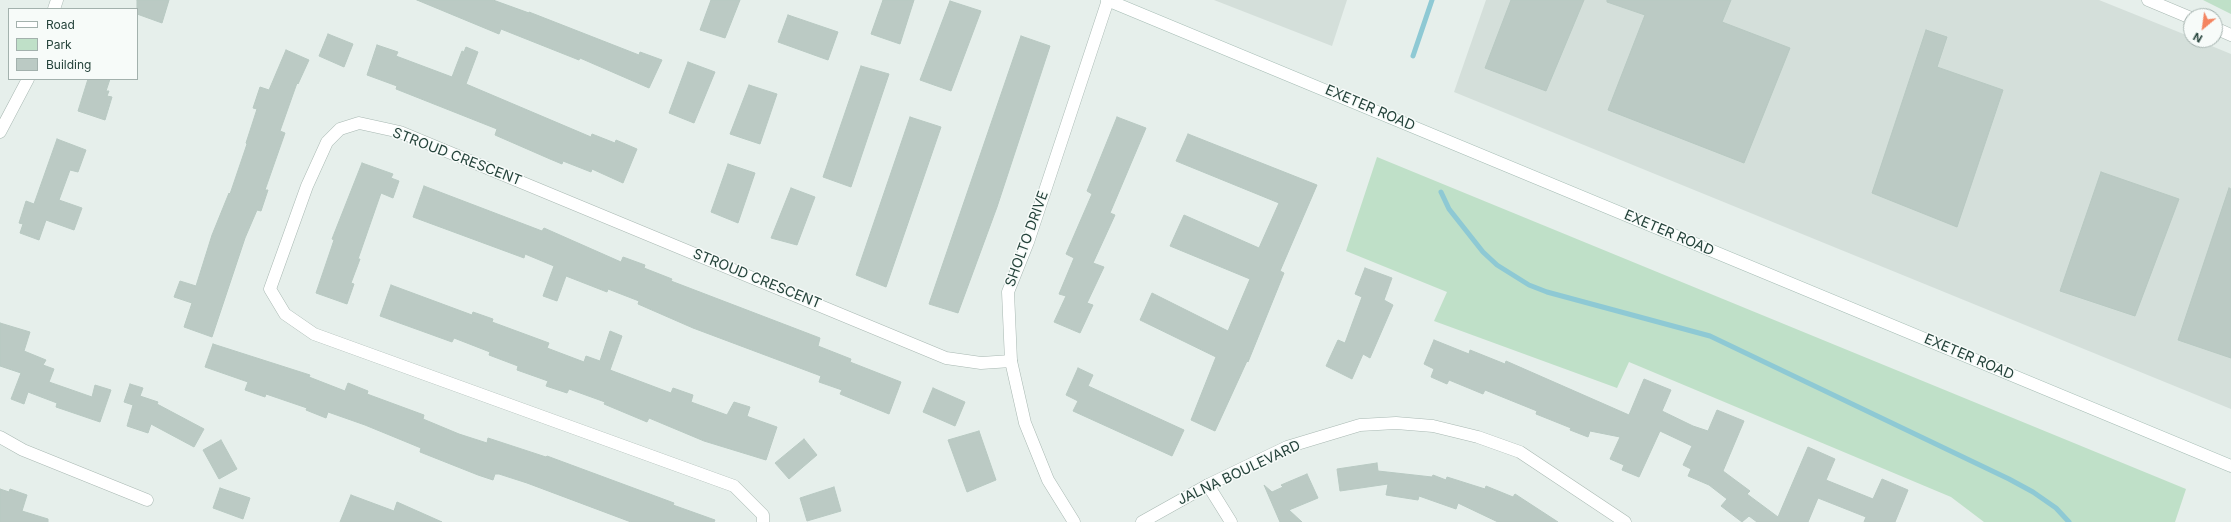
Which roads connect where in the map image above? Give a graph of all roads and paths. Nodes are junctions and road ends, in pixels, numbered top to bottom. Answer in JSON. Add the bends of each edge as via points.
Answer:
{"nodes":[{"id":1,"x":1108,"y":0,"type":"edge"},
{"id":2,"x":2148,"y":0,"type":"edge"},
{"id":3,"x":2183,"y":15,"type":"edge"},
{"id":4,"x":27,"y":80,"type":"edge"},
{"id":5,"x":0,"y":132,"type":"edge"},
{"id":6,"x":1011,"y":361,"type":"junction"},
{"id":7,"x":0,"y":437,"type":"edge"},
{"id":8,"x":2231,"y":466,"type":"edge"},
{"id":9,"x":1208,"y":485,"type":"junction"},
{"id":10,"x":147,"y":500,"type":"dead end"},
{"id":11,"x":763,"y":522,"type":"edge"},
{"id":12,"x":1074,"y":522,"type":"edge"},
{"id":13,"x":1142,"y":522,"type":"edge"},
{"id":14,"x":1231,"y":522,"type":"edge"},
{"id":15,"x":1625,"y":522,"type":"edge"}],
"edges":[{"from":1,"to":6,"type":"street","name":"SHOLTO DRIVE","via":[[1028,242],[1008,292]]},
{"from":1,"to":8,"type":"street","name":"EXETER ROAD"},
{"from":2,"to":3,"type":"street"},
{"from":4,"to":5,"type":"street"},
{"from":6,"to":11,"type":"street","name":"STROUD CRESCENT","via":[[981,363],[946,358],[400,132],[359,123],[340,129],[327,142],[307,186],[270,289],[285,314],[314,334],[734,486],[763,515]]},
{"from":6,"to":12,"type":"street","name":"SHOLTO DRIVE","via":[[1025,423],[1048,480]]},
{"from":7,"to":10,"type":"street","via":[[23,450]]},
{"from":9,"to":13,"type":"street","name":"JALNA BOULEVARD"},
{"from":9,"to":14,"type":"street"},
{"from":9,"to":15,"type":"street","name":"JALNA BOULEVARD","via":[[1287,447],[1360,425],[1396,423],[1433,426],[1478,437],[1520,452]]}]}
